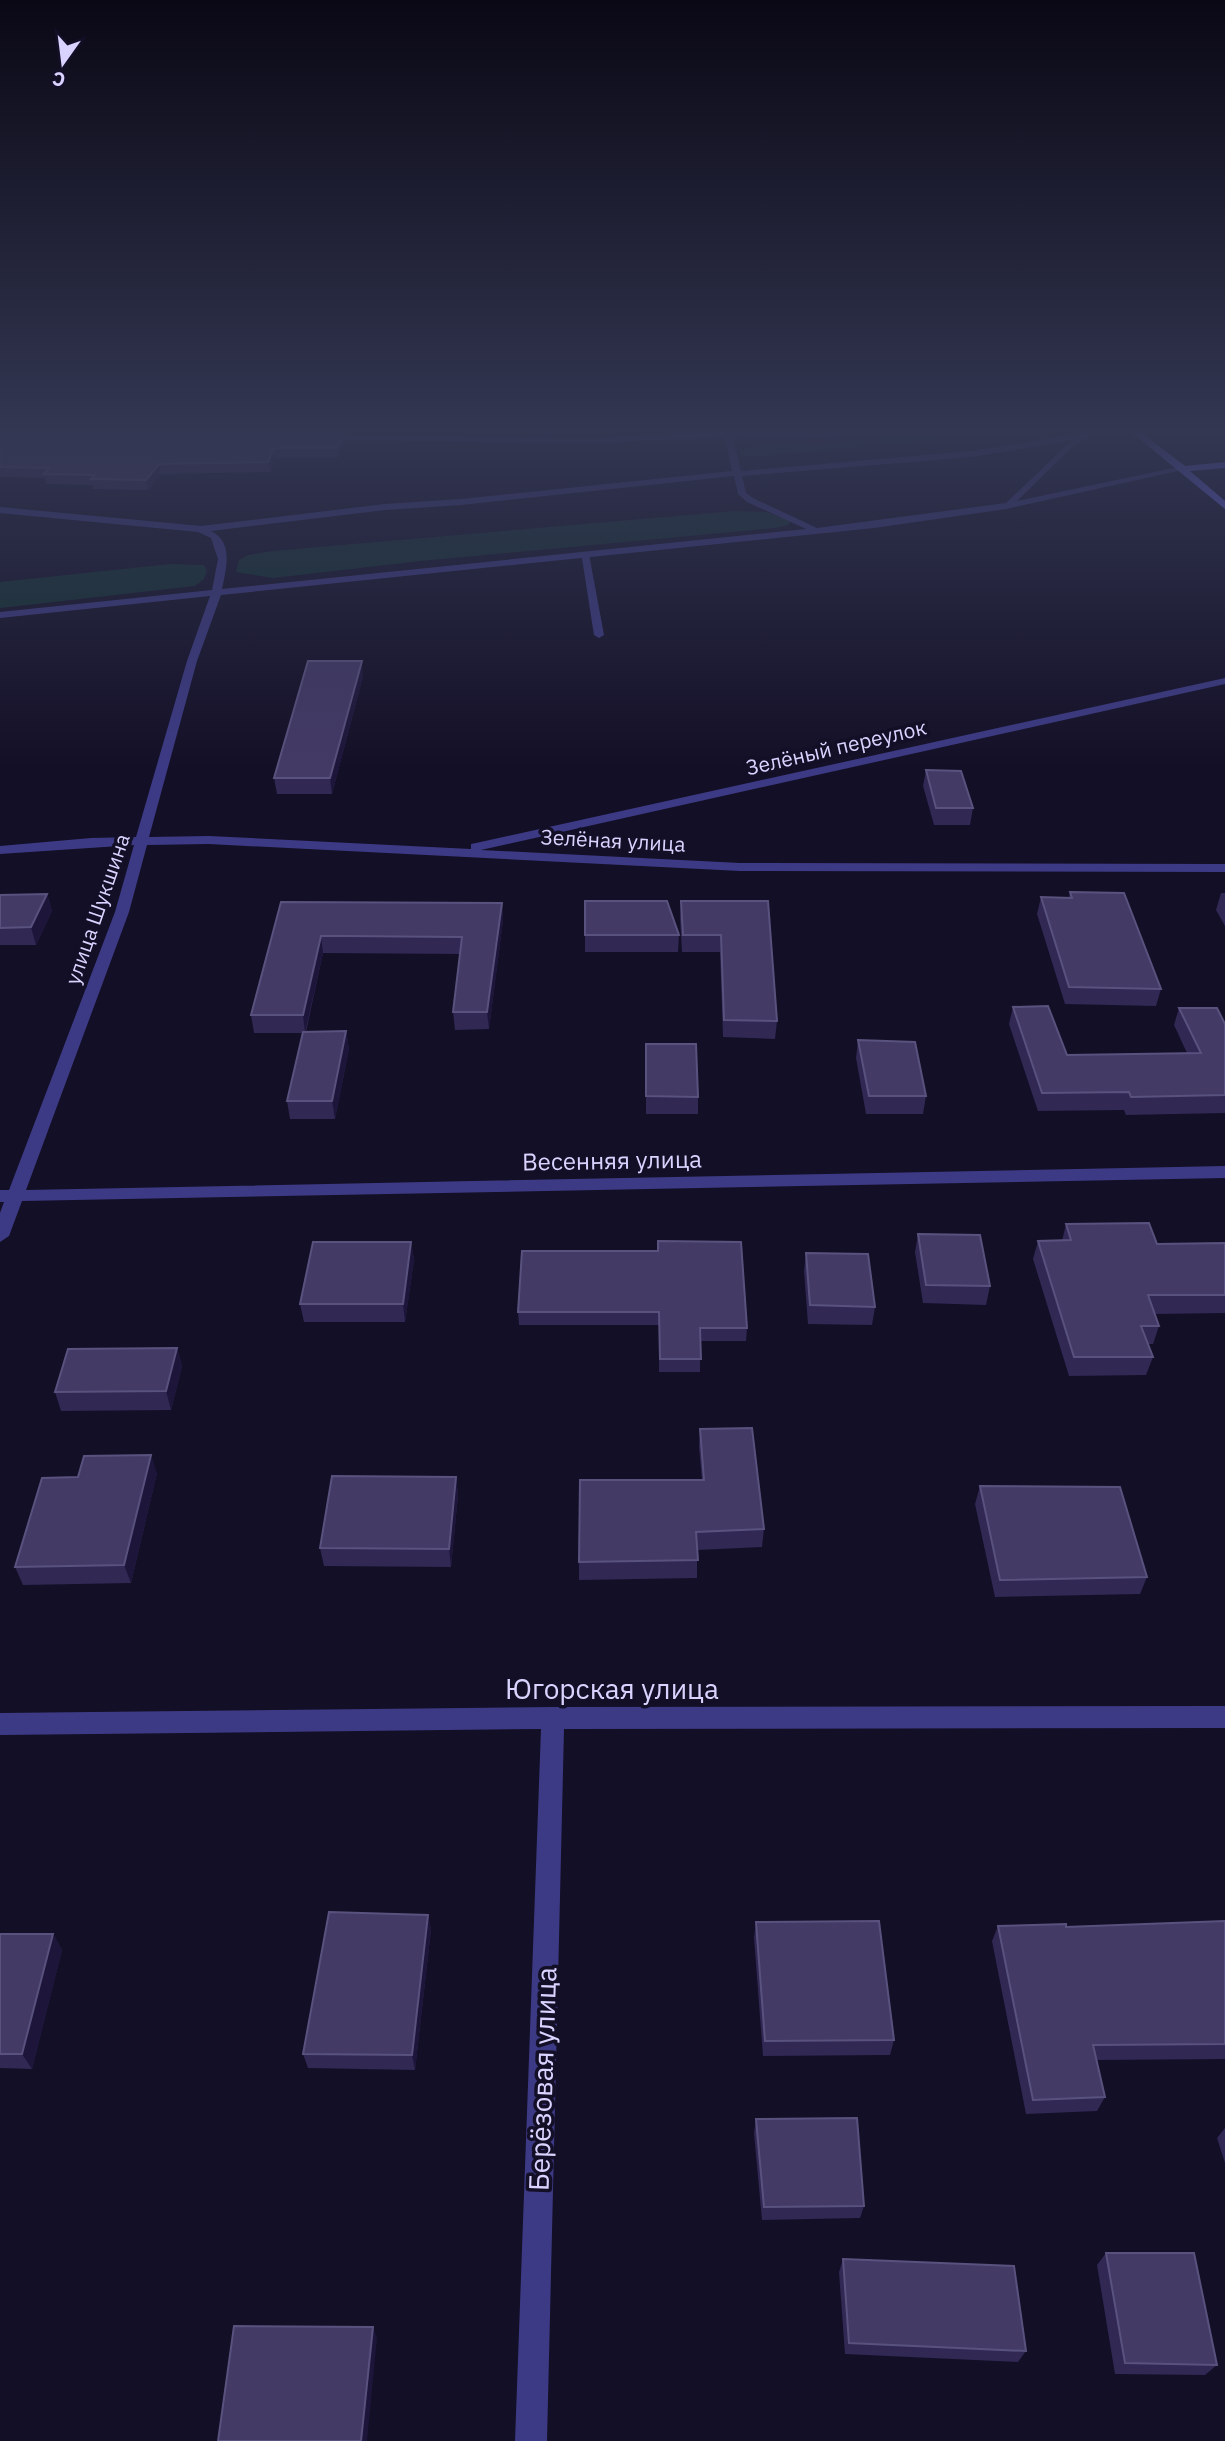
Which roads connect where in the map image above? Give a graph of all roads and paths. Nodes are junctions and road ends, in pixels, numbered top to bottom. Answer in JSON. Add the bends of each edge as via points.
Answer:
{"nodes":[{"id":1,"x":218,"y":541,"type":"edge"},
{"id":2,"x":715,"y":541,"type":"edge"},
{"id":3,"x":584,"y":554,"type":"junction"},
{"id":4,"x":217,"y":591,"type":"junction"},
{"id":5,"x":0,"y":615,"type":"edge"},
{"id":6,"x":599,"y":635,"type":"dead end"},
{"id":7,"x":1225,"y":681,"type":"edge"},
{"id":8,"x":143,"y":839,"type":"junction"},
{"id":9,"x":0,"y":850,"type":"edge"},
{"id":10,"x":456,"y":852,"type":"junction"},
{"id":11,"x":1225,"y":868,"type":"edge"},
{"id":12,"x":1225,"y":1172,"type":"edge"},
{"id":13,"x":7,"y":1195,"type":"edge"},
{"id":14,"x":0,"y":1236,"type":"edge"},
{"id":15,"x":1225,"y":1717,"type":"edge"},
{"id":16,"x":553,"y":1718,"type":"junction"},
{"id":17,"x":0,"y":1724,"type":"edge"},
{"id":18,"x":531,"y":2441,"type":"edge"}],
"edges":[{"from":1,"to":4,"type":"street","name":"улица Шукшина","via":[[223,559]]},
{"from":2,"to":3,"type":"street"},
{"from":3,"to":4,"type":"street"},
{"from":3,"to":6,"type":"street"},
{"from":4,"to":5,"type":"street"},
{"from":4,"to":8,"type":"street","name":"улица Шукшина","via":[[192,661]]},
{"from":7,"to":10,"type":"street","name":"Зелёный переулок"},
{"from":8,"to":9,"type":"street","name":"Зелёная улица"},
{"from":8,"to":10,"type":"street","name":"Зелёная улица","via":[[277,841]]},
{"from":8,"to":13,"type":"street","name":"улица Шукшина","via":[[122,912]]},
{"from":10,"to":11,"type":"street","name":"Зелёная улица","via":[[740,867]]},
{"from":12,"to":13,"type":"street","name":"Весенняя улица"},
{"from":13,"to":14,"type":"street","name":"улица Шукшина"},
{"from":15,"to":16,"type":"street","name":"Югорская улица"},
{"from":16,"to":17,"type":"street","name":"Югорская улица"},
{"from":16,"to":18,"type":"street","name":"Берёзовая улица"}]}
